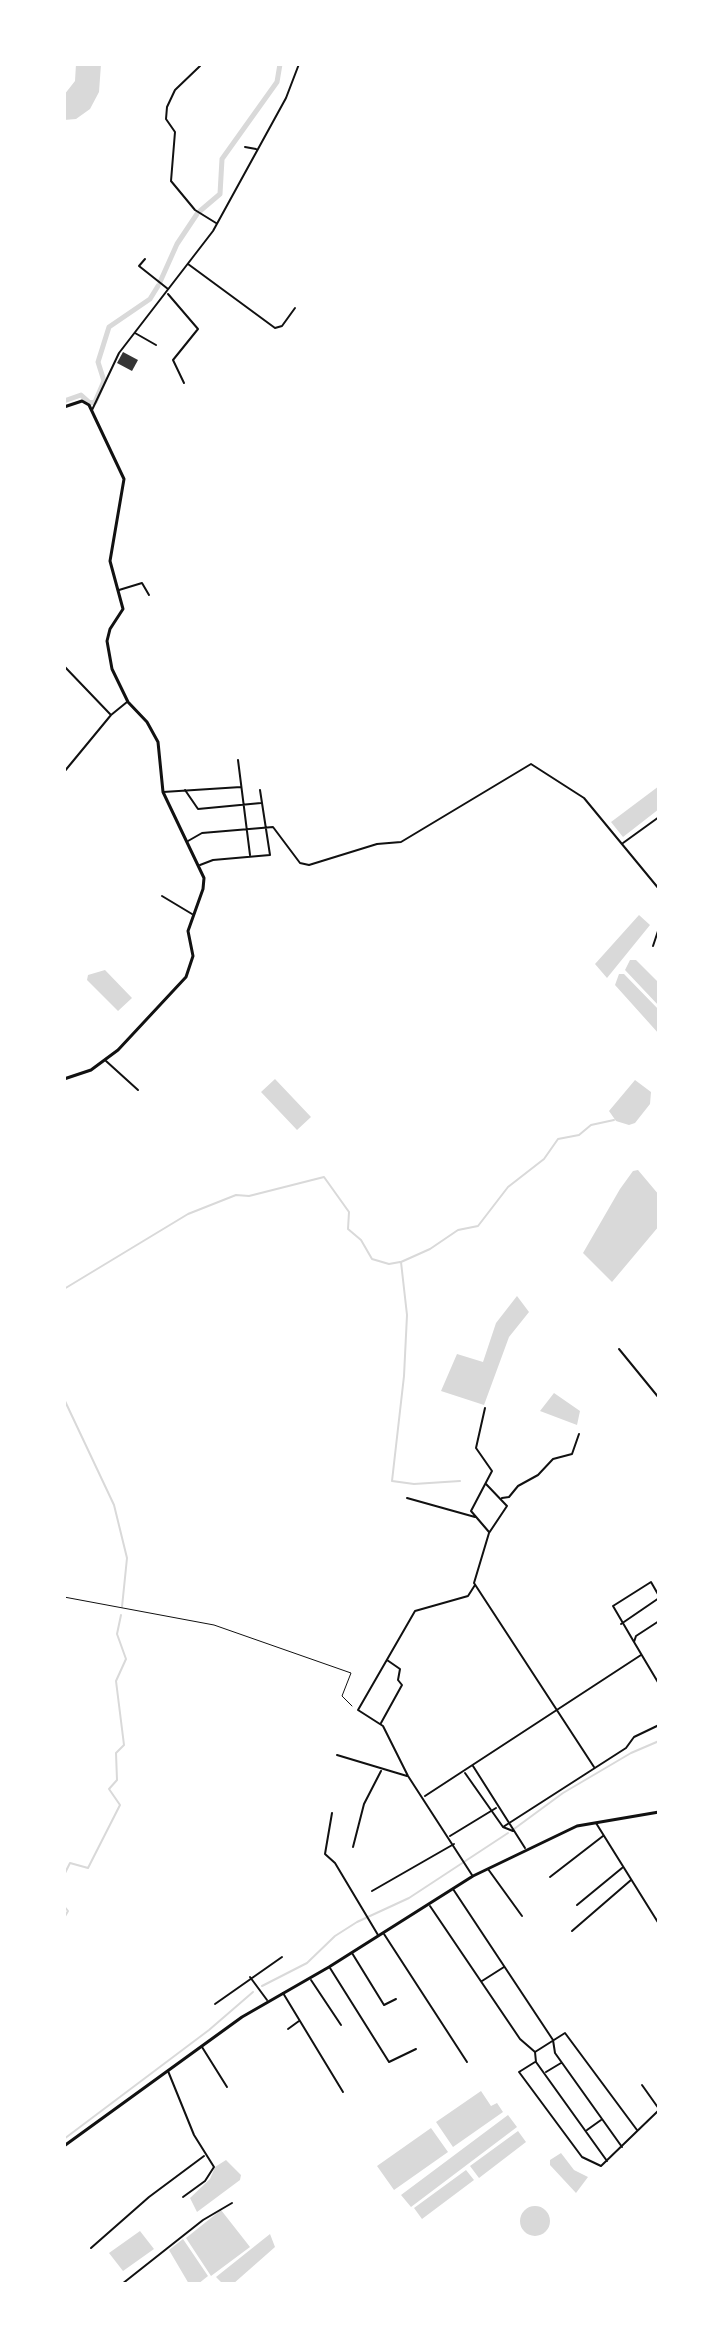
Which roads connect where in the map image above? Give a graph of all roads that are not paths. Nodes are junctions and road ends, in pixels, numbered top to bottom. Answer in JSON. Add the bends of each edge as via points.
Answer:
{"nodes":[{"id":1,"x":299,"y":64,"type":"edge"},
{"id":2,"x":200,"y":66,"type":"edge"},
{"id":3,"x":245,"y":147,"type":"dead end"},
{"id":4,"x":257,"y":149,"type":"junction"},
{"id":5,"x":217,"y":224,"type":"junction"},
{"id":6,"x":145,"y":259,"type":"dead end"},
{"id":7,"x":187,"y":263,"type":"junction"},
{"id":8,"x":168,"y":291,"type":"junction"},
{"id":9,"x":295,"y":308,"type":"dead end"},
{"id":10,"x":134,"y":332,"type":"junction"},
{"id":11,"x":156,"y":345,"type":"dead end"},
{"id":12,"x":184,"y":383,"type":"dead end"},
{"id":13,"x":64,"y":407,"type":"edge"},
{"id":14,"x":92,"y":410,"type":"junction"},
{"id":15,"x":118,"y":591,"type":"junction"},
{"id":16,"x":149,"y":595,"type":"dead end"},
{"id":17,"x":64,"y":666,"type":"edge"},
{"id":18,"x":128,"y":702,"type":"junction"},
{"id":19,"x":111,"y":715,"type":"junction"},
{"id":20,"x":238,"y":760,"type":"dead end"},
{"id":21,"x":64,"y":772,"type":"edge"},
{"id":22,"x":242,"y":787,"type":"junction"},
{"id":23,"x":185,"y":790,"type":"junction"},
{"id":24,"x":260,"y":790,"type":"dead end"},
{"id":25,"x":163,"y":792,"type":"junction"},
{"id":26,"x":262,"y":803,"type":"junction"},
{"id":27,"x":244,"y":805,"type":"junction"},
{"id":28,"x":659,"y":817,"type":"edge"},
{"id":29,"x":265,"y":828,"type":"junction"},
{"id":30,"x":247,"y":830,"type":"junction"},
{"id":31,"x":188,"y":842,"type":"junction"},
{"id":32,"x":622,"y":844,"type":"junction"},
{"id":33,"x":250,"y":857,"type":"junction"},
{"id":34,"x":199,"y":865,"type":"junction"},
{"id":35,"x":659,"y":889,"type":"edge"},
{"id":36,"x":162,"y":896,"type":"dead end"},
{"id":37,"x":193,"y":914,"type":"junction"},
{"id":38,"x":659,"y":928,"type":"edge"},
{"id":39,"x":653,"y":946,"type":"dead end"},
{"id":40,"x":105,"y":1061,"type":"junction"},
{"id":41,"x":64,"y":1079,"type":"edge"},
{"id":42,"x":138,"y":1090,"type":"dead end"},
{"id":43,"x":619,"y":1349,"type":"dead end"},
{"id":44,"x":659,"y":1398,"type":"edge"},
{"id":45,"x":485,"y":1408,"type":"dead end"},
{"id":46,"x":579,"y":1434,"type":"dead end"},
{"id":47,"x":486,"y":1484,"type":"junction"},
{"id":48,"x":407,"y":1498,"type":"dead end"},
{"id":49,"x":501,"y":1498,"type":"junction"},
{"id":50,"x":476,"y":1517,"type":"junction"},
{"id":51,"x":489,"y":1533,"type":"junction"},
{"id":52,"x":475,"y":1585,"type":"junction"},
{"id":53,"x":658,"y":1594,"type":"edge"},
{"id":54,"x":659,"y":1621,"type":"edge"},
{"id":55,"x":621,"y":1624,"type":"junction"},
{"id":56,"x":634,"y":1642,"type":"junction"},
{"id":57,"x":641,"y":1655,"type":"junction"},
{"id":58,"x":387,"y":1660,"type":"junction"},
{"id":59,"x":659,"y":1684,"type":"edge"},
{"id":60,"x":557,"y":1711,"type":"junction"},
{"id":61,"x":381,"y":1725,"type":"junction"},
{"id":62,"x":659,"y":1725,"type":"edge"},
{"id":63,"x":337,"y":1755,"type":"dead end"},
{"id":64,"x":473,"y":1765,"type":"junction"},
{"id":65,"x":594,"y":1767,"type":"junction"},
{"id":66,"x":381,"y":1771,"type":"junction"},
{"id":67,"x":464,"y":1772,"type":"junction"},
{"id":68,"x":408,"y":1776,"type":"junction"},
{"id":69,"x":423,"y":1797,"type":"junction"},
{"id":70,"x":498,"y":1807,"type":"junction"},
{"id":71,"x":491,"y":1811,"type":"junction"},
{"id":72,"x":659,"y":1812,"type":"edge"},
{"id":73,"x":332,"y":1813,"type":"dead end"},
{"id":74,"x":595,"y":1822,"type":"junction"},
{"id":75,"x":510,"y":1823,"type":"junction"},
{"id":76,"x":503,"y":1827,"type":"junction"},
{"id":77,"x":513,"y":1831,"type":"junction"},
{"id":78,"x":449,"y":1836,"type":"junction"},
{"id":79,"x":603,"y":1836,"type":"junction"},
{"id":80,"x":454,"y":1844,"type":"junction"},
{"id":81,"x":353,"y":1847,"type":"dead end"},
{"id":82,"x":525,"y":1848,"type":"junction"},
{"id":83,"x":488,"y":1867,"type":"junction"},
{"id":84,"x":623,"y":1867,"type":"junction"},
{"id":85,"x":473,"y":1876,"type":"junction"},
{"id":86,"x":550,"y":1877,"type":"dead end"},
{"id":87,"x":631,"y":1880,"type":"junction"},
{"id":88,"x":452,"y":1888,"type":"junction"},
{"id":89,"x":372,"y":1891,"type":"dead end"},
{"id":90,"x":429,"y":1905,"type":"junction"},
{"id":91,"x":577,"y":1905,"type":"dead end"},
{"id":92,"x":522,"y":1916,"type":"dead end"},
{"id":93,"x":659,"y":1924,"type":"edge"},
{"id":94,"x":572,"y":1931,"type":"dead end"},
{"id":95,"x":381,"y":1935,"type":"junction"},
{"id":96,"x":352,"y":1953,"type":"junction"},
{"id":97,"x":282,"y":1957,"type":"dead end"},
{"id":98,"x":329,"y":1967,"type":"junction"},
{"id":99,"x":504,"y":1967,"type":"junction"},
{"id":100,"x":250,"y":1977,"type":"junction"},
{"id":101,"x":310,"y":1978,"type":"junction"},
{"id":102,"x":481,"y":1982,"type":"junction"},
{"id":103,"x":282,"y":1992,"type":"junction"},
{"id":104,"x":396,"y":1999,"type":"dead end"},
{"id":105,"x":267,"y":2001,"type":"junction"},
{"id":106,"x":215,"y":2004,"type":"dead end"},
{"id":107,"x":300,"y":2020,"type":"junction"},
{"id":108,"x":341,"y":2025,"type":"dead end"},
{"id":109,"x":288,"y":2029,"type":"dead end"},
{"id":110,"x":553,"y":2040,"type":"junction"},
{"id":111,"x":202,"y":2046,"type":"junction"},
{"id":112,"x":416,"y":2049,"type":"dead end"},
{"id":113,"x":535,"y":2052,"type":"junction"},
{"id":114,"x":467,"y":2062,"type":"dead end"},
{"id":115,"x":536,"y":2062,"type":"junction"},
{"id":116,"x":562,"y":2062,"type":"junction"},
{"id":117,"x":167,"y":2070,"type":"junction"},
{"id":118,"x":544,"y":2073,"type":"junction"},
{"id":119,"x":642,"y":2085,"type":"dead end"},
{"id":120,"x":227,"y":2087,"type":"dead end"},
{"id":121,"x":343,"y":2092,"type":"dead end"},
{"id":122,"x":659,"y":2109,"type":"edge"},
{"id":123,"x":602,"y":2119,"type":"junction"},
{"id":124,"x":637,"y":2130,"type":"junction"},
{"id":125,"x":586,"y":2132,"type":"junction"},
{"id":126,"x":64,"y":2146,"type":"edge"},
{"id":127,"x":622,"y":2147,"type":"junction"},
{"id":128,"x":205,"y":2156,"type":"junction"},
{"id":129,"x":607,"y":2161,"type":"junction"},
{"id":130,"x":183,"y":2197,"type":"dead end"},
{"id":131,"x":232,"y":2203,"type":"dead end"},
{"id":132,"x":91,"y":2248,"type":"dead end"},
{"id":133,"x":122,"y":2284,"type":"edge"}],
"edges":[{"from":1,"to":4,"type":"street"},
{"from":2,"to":5,"type":"street","via":[[175,90],[167,107],[166,119],[175,132],[171,181],[195,210]]},
{"from":3,"to":4,"type":"street"},
{"from":4,"to":5,"type":"street"},
{"from":5,"to":7,"type":"street"},
{"from":6,"to":8,"type":"street","via":[[139,266]]},
{"from":7,"to":8,"type":"street"},
{"from":7,"to":9,"type":"street","via":[[275,328]]},
{"from":8,"to":10,"type":"street"},
{"from":8,"to":12,"type":"street","via":[[198,329],[173,360]]},
{"from":10,"to":11,"type":"street"},
{"from":10,"to":14,"type":"street"},
{"from":13,"to":14,"type":"street","via":[[85,401]]},
{"from":14,"to":15,"type":"street","via":[[124,479],[110,561]]},
{"from":15,"to":16,"type":"street","via":[[142,583]]},
{"from":15,"to":18,"type":"street","via":[[123,609],[107,641],[112,669]]},
{"from":17,"to":19,"type":"street"},
{"from":18,"to":19,"type":"street"},
{"from":18,"to":25,"type":"street","via":[[158,742]]},
{"from":19,"to":21,"type":"street"},
{"from":20,"to":22,"type":"street"},
{"from":22,"to":23,"type":"street"},
{"from":22,"to":27,"type":"street"},
{"from":23,"to":25,"type":"street"},
{"from":23,"to":27,"type":"street","via":[[198,809]]},
{"from":24,"to":26,"type":"street"},
{"from":25,"to":31,"type":"street"},
{"from":26,"to":27,"type":"street"},
{"from":26,"to":29,"type":"street"},
{"from":27,"to":30,"type":"street"},
{"from":28,"to":32,"type":"street"},
{"from":29,"to":30,"type":"street"},
{"from":29,"to":32,"type":"street","via":[[278,830],[300,863],[309,865],[401,842],[531,764],[576,791]]},
{"from":29,"to":33,"type":"street","via":[[270,855]]},
{"from":30,"to":31,"type":"street","via":[[202,833]]},
{"from":30,"to":33,"type":"street"},
{"from":31,"to":34,"type":"street"},
{"from":32,"to":35,"type":"street"},
{"from":33,"to":34,"type":"street"},
{"from":34,"to":37,"type":"street","via":[[203,889]]},
{"from":36,"to":37,"type":"street"},
{"from":37,"to":40,"type":"street","via":[[188,931],[193,956],[186,977]]},
{"from":38,"to":39,"type":"street"},
{"from":40,"to":41,"type":"street"},
{"from":40,"to":42,"type":"street"},
{"from":43,"to":44,"type":"street"},
{"from":45,"to":47,"type":"street","via":[[476,1448],[491,1465]]},
{"from":46,"to":49,"type":"street","via":[[572,1454],[553,1459]]},
{"from":47,"to":49,"type":"street"},
{"from":47,"to":50,"type":"street","via":[[471,1511]]},
{"from":48,"to":50,"type":"street"},
{"from":49,"to":51,"type":"street","via":[[507,1506]]},
{"from":50,"to":51,"type":"street"},
{"from":51,"to":52,"type":"street","via":[[473,1577]]},
{"from":52,"to":58,"type":"street","via":[[468,1596],[415,1611]]},
{"from":52,"to":60,"type":"street"},
{"from":53,"to":55,"type":"street"},
{"from":53,"to":55,"type":"street","via":[[651,1582],[615,1605]]},
{"from":54,"to":56,"type":"street"},
{"from":55,"to":56,"type":"street"},
{"from":56,"to":57,"type":"street"},
{"from":57,"to":59,"type":"street"},
{"from":57,"to":60,"type":"street"},
{"from":58,"to":61,"type":"street","via":[[400,1669],[402,1685]]},
{"from":58,"to":61,"type":"street","via":[[358,1710]]},
{"from":60,"to":64,"type":"street"},
{"from":60,"to":65,"type":"street"},
{"from":61,"to":68,"type":"street"},
{"from":62,"to":65,"type":"street"},
{"from":63,"to":66,"type":"street"},
{"from":64,"to":67,"type":"street"},
{"from":64,"to":70,"type":"street"},
{"from":65,"to":75,"type":"street"},
{"from":66,"to":68,"type":"street"},
{"from":66,"to":81,"type":"street","via":[[364,1804]]},
{"from":67,"to":69,"type":"street"},
{"from":67,"to":71,"type":"street"},
{"from":68,"to":69,"type":"street"},
{"from":69,"to":78,"type":"street"},
{"from":70,"to":71,"type":"street"},
{"from":70,"to":75,"type":"street"},
{"from":71,"to":76,"type":"street"},
{"from":71,"to":78,"type":"street"},
{"from":72,"to":74,"type":"street"},
{"from":73,"to":95,"type":"street","via":[[325,1854]]},
{"from":74,"to":79,"type":"street"},
{"from":74,"to":82,"type":"street"},
{"from":75,"to":76,"type":"street"},
{"from":75,"to":77,"type":"street"},
{"from":76,"to":77,"type":"street"},
{"from":77,"to":82,"type":"street"},
{"from":78,"to":80,"type":"street"},
{"from":79,"to":84,"type":"street"},
{"from":79,"to":86,"type":"street"},
{"from":80,"to":85,"type":"street"},
{"from":80,"to":89,"type":"street"},
{"from":82,"to":83,"type":"street"},
{"from":83,"to":85,"type":"street"},
{"from":83,"to":92,"type":"street"},
{"from":84,"to":87,"type":"street"},
{"from":84,"to":91,"type":"street"},
{"from":85,"to":88,"type":"street"},
{"from":87,"to":93,"type":"street"},
{"from":87,"to":94,"type":"street"},
{"from":88,"to":90,"type":"street"},
{"from":88,"to":99,"type":"street"},
{"from":90,"to":95,"type":"street"},
{"from":90,"to":102,"type":"street"},
{"from":95,"to":96,"type":"street"},
{"from":95,"to":114,"type":"street"},
{"from":96,"to":98,"type":"street"},
{"from":96,"to":104,"type":"street","via":[[384,2005]]},
{"from":97,"to":100,"type":"street"},
{"from":98,"to":101,"type":"street"},
{"from":98,"to":112,"type":"street","via":[[389,2062]]},
{"from":99,"to":102,"type":"street"},
{"from":99,"to":110,"type":"street"},
{"from":100,"to":105,"type":"street"},
{"from":100,"to":106,"type":"street"},
{"from":101,"to":103,"type":"street"},
{"from":101,"to":108,"type":"street"},
{"from":102,"to":113,"type":"street"},
{"from":103,"to":105,"type":"street"},
{"from":103,"to":107,"type":"street"},
{"from":105,"to":111,"type":"street"},
{"from":107,"to":109,"type":"street"},
{"from":107,"to":121,"type":"street"},
{"from":110,"to":113,"type":"street"},
{"from":110,"to":116,"type":"street"},
{"from":110,"to":124,"type":"street","via":[[565,2033]]},
{"from":111,"to":117,"type":"street"},
{"from":111,"to":120,"type":"street"},
{"from":113,"to":115,"type":"street"},
{"from":115,"to":118,"type":"street"},
{"from":115,"to":129,"type":"street","via":[[519,2072],[582,2157],[601,2166]]},
{"from":116,"to":118,"type":"street"},
{"from":116,"to":123,"type":"street"},
{"from":117,"to":126,"type":"street"},
{"from":117,"to":128,"type":"street"},
{"from":118,"to":125,"type":"street"},
{"from":119,"to":122,"type":"street"},
{"from":122,"to":124,"type":"street"},
{"from":123,"to":125,"type":"street"},
{"from":123,"to":127,"type":"street"},
{"from":124,"to":127,"type":"street"},
{"from":125,"to":129,"type":"street"},
{"from":127,"to":129,"type":"street"},
{"from":128,"to":130,"type":"street","via":[[213,2162],[212,2173]]},
{"from":128,"to":132,"type":"street"},
{"from":131,"to":133,"type":"street"}]}
